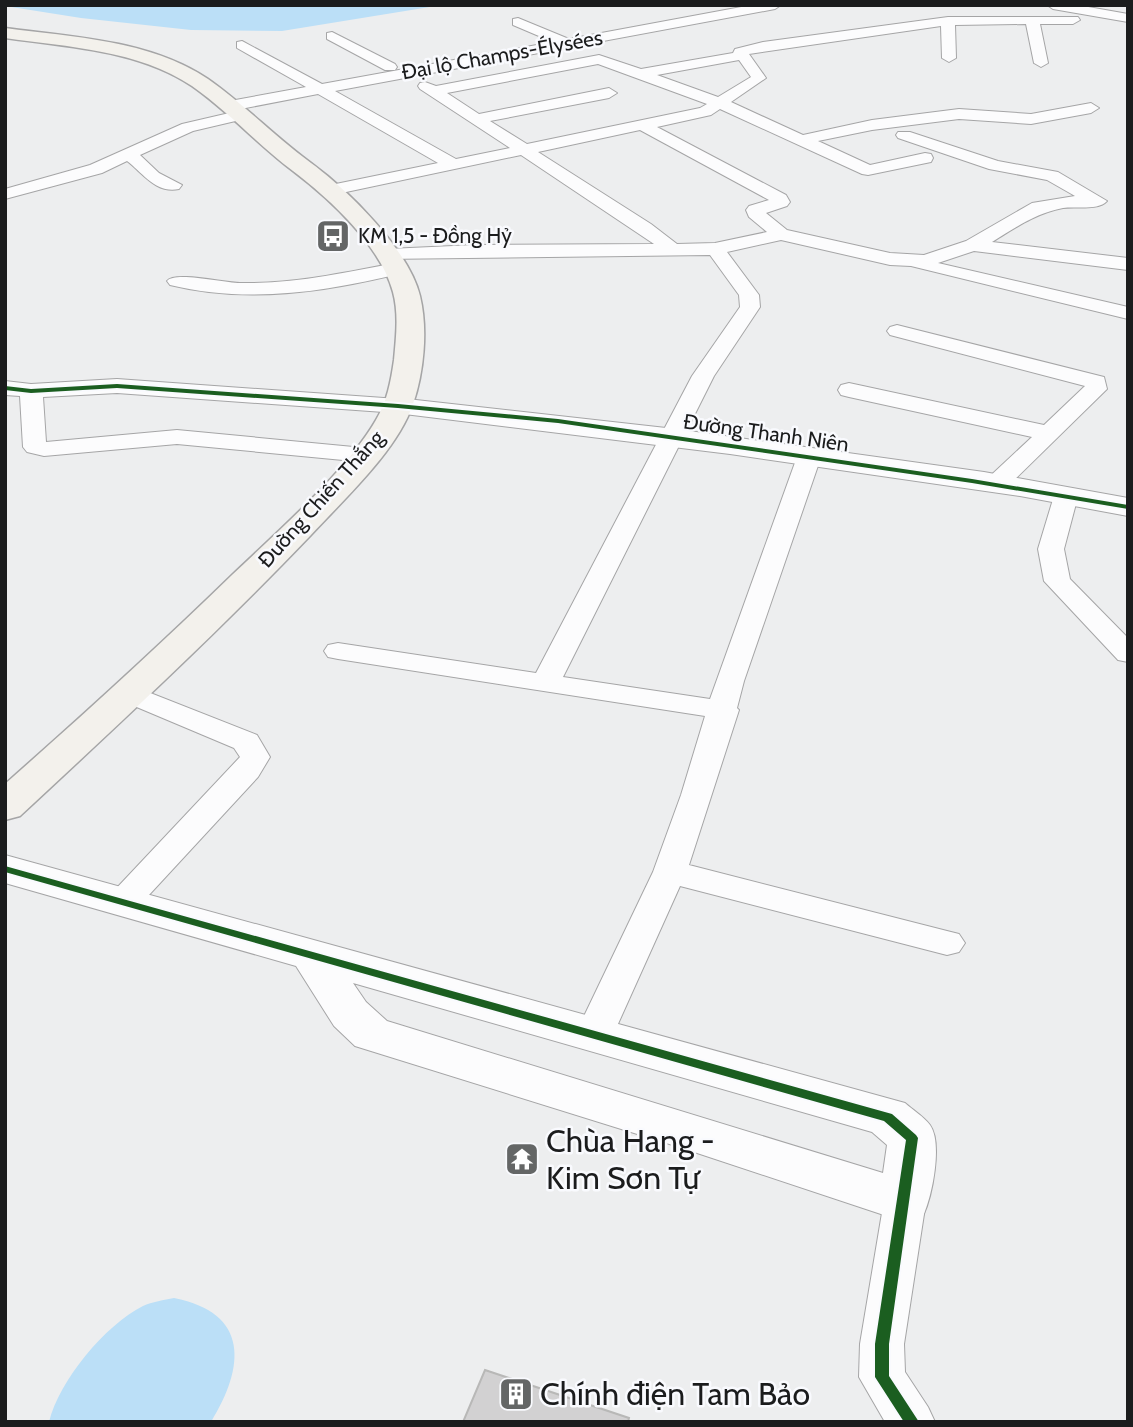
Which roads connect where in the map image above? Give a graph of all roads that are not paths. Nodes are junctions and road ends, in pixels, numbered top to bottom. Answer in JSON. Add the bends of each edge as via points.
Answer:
{"nodes":[{"id":1,"x":738,"y":5,"type":"edge"},
{"id":2,"x":775,"y":5,"type":"edge"},
{"id":3,"x":1053,"y":5,"type":"edge"},
{"id":4,"x":1089,"y":5,"type":"edge"},
{"id":5,"x":709,"y":10,"type":"edge"},
{"id":6,"x":1128,"y":12,"type":"edge"},
{"id":7,"x":1128,"y":18,"type":"edge"},
{"id":8,"x":1032,"y":20,"type":"junction"},
{"id":9,"x":948,"y":21,"type":"junction"},
{"id":10,"x":519,"y":22,"type":"dead end"},
{"id":11,"x":1074,"y":23,"type":"dead end"},
{"id":12,"x":5,"y":33,"type":"edge"},
{"id":13,"x":332,"y":36,"type":"dead end"},
{"id":14,"x":561,"y":41,"type":"junction"},
{"id":15,"x":783,"y":43,"type":"junction"},
{"id":16,"x":242,"y":45,"type":"dead end"},
{"id":17,"x":586,"y":52,"type":"dead end"},
{"id":18,"x":743,"y":55,"type":"junction"},
{"id":19,"x":949,"y":58,"type":"dead end"},
{"id":20,"x":1041,"y":63,"type":"dead end"},
{"id":21,"x":397,"y":71,"type":"junction"},
{"id":22,"x":639,"y":74,"type":"junction"},
{"id":23,"x":314,"y":86,"type":"junction"},
{"id":24,"x":435,"y":91,"type":"junction"},
{"id":25,"x":609,"y":93,"type":"dead end"},
{"id":26,"x":717,"y":102,"type":"junction"},
{"id":27,"x":229,"y":107,"type":"junction"},
{"id":28,"x":1091,"y":108,"type":"dead end"},
{"id":29,"x":478,"y":119,"type":"junction"},
{"id":30,"x":642,"y":125,"type":"junction"},
{"id":31,"x":872,"y":125,"type":"junction"},
{"id":32,"x":805,"y":139,"type":"junction"},
{"id":33,"x":525,"y":150,"type":"junction"},
{"id":34,"x":130,"y":155,"type":"junction"},
{"id":35,"x":925,"y":158,"type":"dead end"},
{"id":36,"x":454,"y":165,"type":"junction"},
{"id":37,"x":173,"y":185,"type":"dead end"},
{"id":38,"x":332,"y":190,"type":"junction"},
{"id":39,"x":5,"y":194,"type":"edge"},
{"id":40,"x":781,"y":234,"type":"junction"},
{"id":41,"x":973,"y":245,"type":"junction"},
{"id":42,"x":715,"y":249,"type":"junction"},
{"id":43,"x":673,"y":250,"type":"junction"},
{"id":44,"x":391,"y":262,"type":"junction"},
{"id":45,"x":912,"y":262,"type":"junction"},
{"id":46,"x":1128,"y":264,"type":"edge"},
{"id":47,"x":177,"y":281,"type":"dead end"},
{"id":48,"x":1128,"y":313,"type":"edge"},
{"id":49,"x":897,"y":331,"type":"dead end"},
{"id":50,"x":5,"y":388,"type":"edge"},
{"id":51,"x":849,"y":390,"type":"dead end"},
{"id":52,"x":32,"y":391,"type":"junction"},
{"id":53,"x":398,"y":406,"type":"junction"},
{"id":54,"x":1047,"y":433,"type":"junction"},
{"id":55,"x":670,"y":436,"type":"junction"},
{"id":56,"x":364,"y":455,"type":"junction"},
{"id":57,"x":809,"y":457,"type":"junction"},
{"id":58,"x":996,"y":484,"type":"junction"},
{"id":59,"x":1066,"y":496,"type":"junction"},
{"id":60,"x":1128,"y":507,"type":"edge"},
{"id":61,"x":338,"y":651,"type":"dead end"},
{"id":62,"x":1128,"y":654,"type":"edge"},
{"id":63,"x":545,"y":684,"type":"junction"},
{"id":64,"x":130,"y":694,"type":"junction"},
{"id":65,"x":724,"y":710,"type":"junction"},
{"id":66,"x":5,"y":807,"type":"edge"},
{"id":67,"x":5,"y":869,"type":"edge"},
{"id":68,"x":670,"y":872,"type":"junction"},
{"id":69,"x":124,"y":901,"type":"junction"},
{"id":70,"x":947,"y":943,"type":"dead end"},
{"id":71,"x":311,"y":955,"type":"junction"},
{"id":72,"x":594,"y":1035,"type":"junction"},
{"id":73,"x":905,"y":1200,"type":"junction"},
{"id":74,"x":912,"y":1422,"type":"edge"}],
"edges":[{"from":1,"to":5,"type":"street","name":"Đại lộ Champs-Élysées"},
{"from":2,"to":5,"type":"street","name":"Đại lộ Champs-Élysées"},
{"from":3,"to":7,"type":"street"},
{"from":4,"to":6,"type":"street"},
{"from":5,"to":14,"type":"street","name":"Đại lộ Champs-Élysées"},
{"from":5,"to":15,"type":"street"},
{"from":8,"to":9,"type":"street"},
{"from":8,"to":11,"type":"street"},
{"from":8,"to":20,"type":"street"},
{"from":9,"to":15,"type":"street"},
{"from":9,"to":19,"type":"street"},
{"from":10,"to":14,"type":"street"},
{"from":12,"to":27,"type":"main road","name":"Đường Chiến Thắng","via":[[162,64],[184,73]]},
{"from":13,"to":21,"type":"street"},
{"from":14,"to":17,"type":"street"},
{"from":14,"to":21,"type":"street","name":"Đại lộ Champs-Élysées"},
{"from":15,"to":18,"type":"street","via":[[740,52]]},
{"from":16,"to":23,"type":"street"},
{"from":18,"to":22,"type":"street"},
{"from":18,"to":26,"type":"street","via":[[759,78]]},
{"from":21,"to":23,"type":"street","name":"Đại lộ Champs-Élysées"},
{"from":21,"to":24,"type":"street"},
{"from":22,"to":24,"type":"street","via":[[599,59]]},
{"from":22,"to":26,"type":"street"},
{"from":23,"to":27,"type":"street","name":"Đại lộ Champs-Élysées"},
{"from":23,"to":36,"type":"street"},
{"from":24,"to":29,"type":"street"},
{"from":25,"to":29,"type":"street"},
{"from":26,"to":30,"type":"street","via":[[705,112]]},
{"from":26,"to":32,"type":"street"},
{"from":27,"to":34,"type":"street","name":"Đại lộ Champs-Élysées"},
{"from":27,"to":38,"type":"main road","name":"Đường Chiến Thắng"},
{"from":28,"to":31,"type":"street","via":[[1031,119],[969,113]]},
{"from":29,"to":33,"type":"street"},
{"from":30,"to":33,"type":"street"},
{"from":30,"to":40,"type":"street","via":[[780,199],[755,213]]},
{"from":31,"to":32,"type":"street"},
{"from":31,"to":41,"type":"street","via":[[995,165],[1052,176],[1098,201],[1038,206]]},
{"from":32,"to":35,"type":"street","via":[[868,170]]},
{"from":33,"to":36,"type":"street"},
{"from":33,"to":43,"type":"street"},
{"from":34,"to":37,"type":"street","via":[[151,178]]},
{"from":34,"to":39,"type":"street","name":"Đại lộ Champs-Élysées"},
{"from":36,"to":38,"type":"street"},
{"from":38,"to":44,"type":"main road","name":"Đường Chiến Thắng"},
{"from":40,"to":42,"type":"street"},
{"from":40,"to":45,"type":"street"},
{"from":41,"to":45,"type":"street"},
{"from":41,"to":46,"type":"street"},
{"from":42,"to":43,"type":"street"},
{"from":42,"to":55,"type":"street","via":[[749,295],[750,307],[703,376]]},
{"from":43,"to":44,"type":"street","via":[[475,251]]},
{"from":44,"to":47,"type":"street","via":[[299,287],[265,291],[212,290]]},
{"from":44,"to":53,"type":"main road","name":"Đường Chiến Thắng","via":[[407,293],[409,323],[407,365]]},
{"from":45,"to":48,"type":"street"},
{"from":49,"to":54,"type":"street","via":[[1096,382],[1096,389]]},
{"from":50,"to":52,"type":"street"},
{"from":51,"to":54,"type":"street"},
{"from":52,"to":53,"type":"street","via":[[117,386]]},
{"from":52,"to":56,"type":"street","via":[[35,447],[44,449],[177,437]]},
{"from":53,"to":55,"type":"street","name":"Đường Thanh Niên"},
{"from":53,"to":56,"type":"main road","name":"Đường Chiến Thắng"},
{"from":54,"to":58,"type":"street"},
{"from":55,"to":57,"type":"street","name":"Đường Thanh Niên"},
{"from":55,"to":63,"type":"street"},
{"from":56,"to":64,"type":"main road","name":"Đường Chiến Thắng","via":[[319,508]]},
{"from":57,"to":58,"type":"street","name":"Đường Thanh Niên"},
{"from":57,"to":65,"type":"street","via":[[730,681]]},
{"from":58,"to":59,"type":"street","name":"Đường Thanh Niên"},
{"from":59,"to":60,"type":"street","name":"Đường Thanh Niên"},
{"from":59,"to":62,"type":"street","via":[[1051,549],[1056,581]]},
{"from":61,"to":63,"type":"street"},
{"from":63,"to":65,"type":"street"},
{"from":64,"to":66,"type":"main road","name":"Đường Chiến Thắng"},
{"from":64,"to":69,"type":"street","via":[[246,742],[255,757]]},
{"from":65,"to":68,"type":"street"},
{"from":67,"to":69,"type":"street"},
{"from":68,"to":70,"type":"street"},
{"from":68,"to":72,"type":"street"},
{"from":69,"to":71,"type":"street"},
{"from":71,"to":72,"type":"street"},
{"from":71,"to":73,"type":"street","via":[[350,1014],[371,1034]]},
{"from":72,"to":73,"type":"street","via":[[888,1117],[912,1138]]},
{"from":73,"to":74,"type":"street","via":[[882,1377]]}]}
